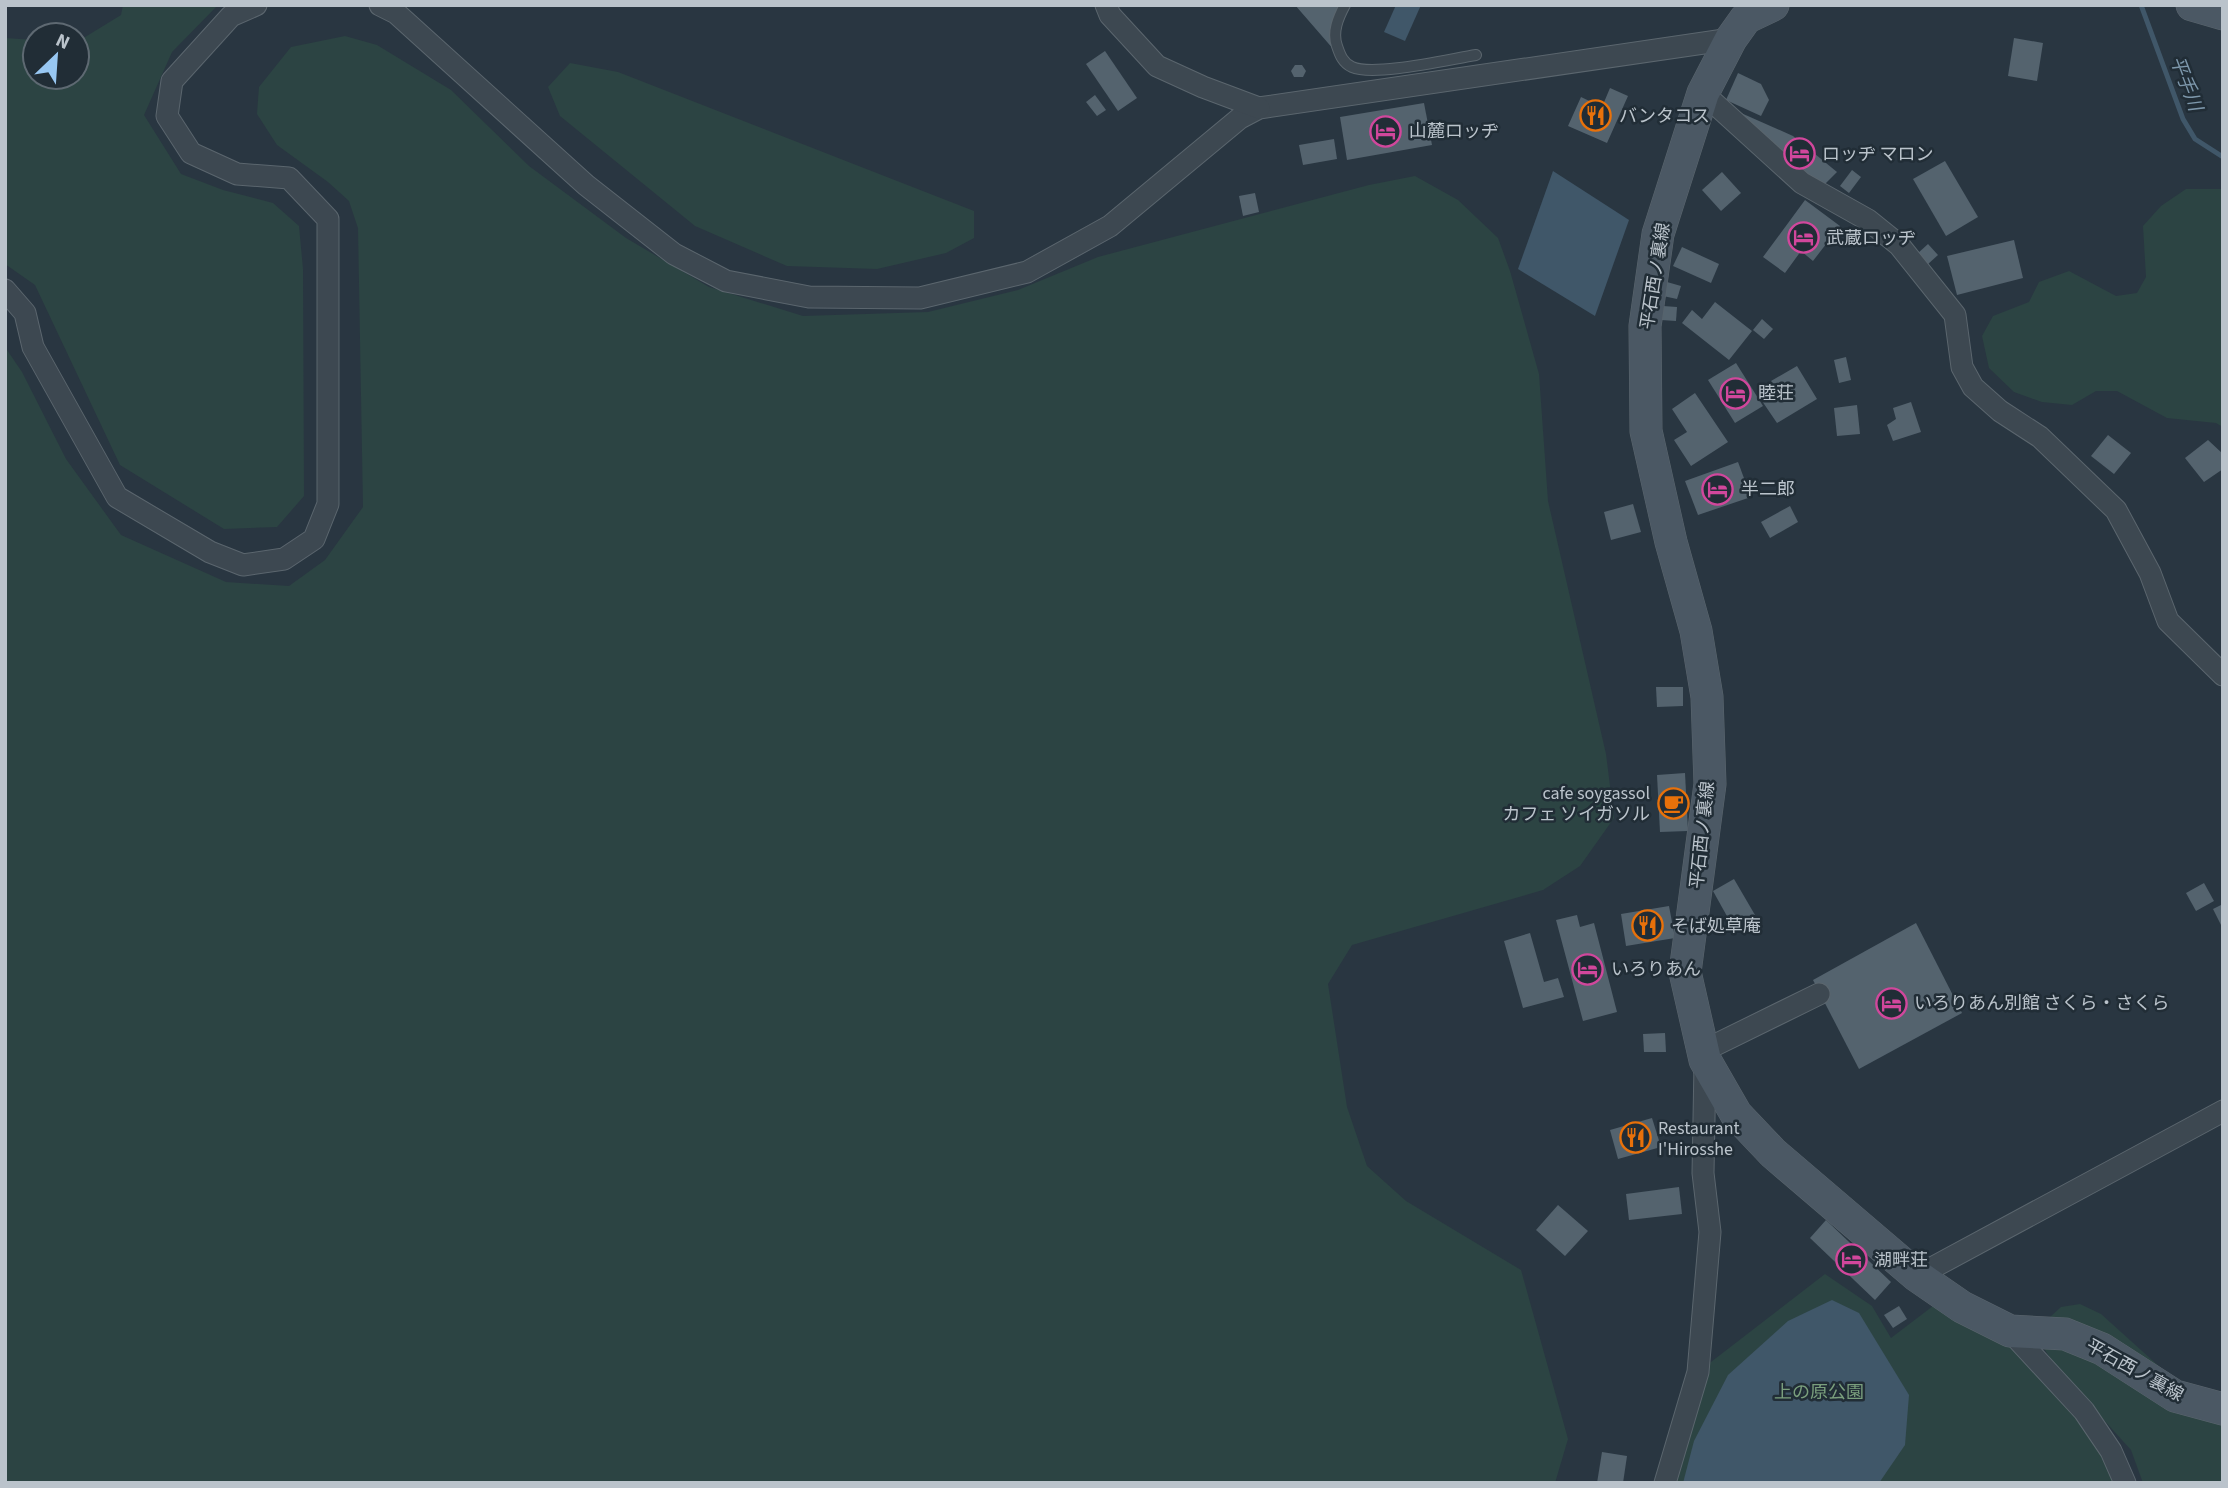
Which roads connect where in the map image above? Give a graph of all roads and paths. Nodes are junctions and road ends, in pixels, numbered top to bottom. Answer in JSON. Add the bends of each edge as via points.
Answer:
{"nodes":[{"id":1,"x":256,"y":5,"type":"edge"},
{"id":2,"x":380,"y":5,"type":"edge"},
{"id":3,"x":1106,"y":5,"type":"edge"},
{"id":4,"x":1345,"y":5,"type":"edge"},
{"id":5,"x":1773,"y":5,"type":"edge"},
{"id":6,"x":2192,"y":5,"type":"edge"},
{"id":7,"x":2223,"y":14,"type":"edge"},
{"id":8,"x":1731,"y":39,"type":"junction"},
{"id":9,"x":1476,"y":55,"type":"dead end"},
{"id":10,"x":1703,"y":93,"type":"junction"},
{"id":11,"x":1259,"y":108,"type":"junction"},
{"id":12,"x":5,"y":290,"type":"edge"},
{"id":13,"x":2223,"y":675,"type":"edge"},
{"id":14,"x":1819,"y":994,"type":"dead end"},
{"id":15,"x":1704,"y":1056,"type":"junction"},
{"id":16,"x":2223,"y":1111,"type":"edge"},
{"id":17,"x":1917,"y":1276,"type":"junction"},
{"id":18,"x":2010,"y":1331,"type":"junction"},
{"id":19,"x":2223,"y":1409,"type":"edge"},
{"id":20,"x":1665,"y":1483,"type":"edge"},
{"id":21,"x":2125,"y":1483,"type":"edge"}],
"edges":[{"from":1,"to":12,"type":"street","via":[[231,16],[172,81],[167,116],[191,153],[237,174],[289,178],[328,219],[328,504],[314,539],[284,559],[243,565],[210,552],[117,497],[33,347],[25,313]]},
{"from":2,"to":11,"type":"street","via":[[396,13],[586,184],[674,254],[726,281],[809,297],[920,298],[1027,272],[1110,226],[1240,118]]},
{"from":3,"to":11,"type":"street","via":[[1157,66]]},
{"from":4,"to":9,"type":"lane","via":[[1334,37],[1341,58],[1353,68],[1385,71]]},
{"from":5,"to":8,"type":"main road","name":"平石西ノ裏線","via":[[1746,18]]},
{"from":6,"to":7,"type":"main road"},
{"from":8,"to":10,"type":"main road","name":"平石西ノ裏線"},
{"from":8,"to":11,"type":"street"},
{"from":10,"to":13,"type":"street","via":[[1802,183],[1868,220],[1899,245],[1955,315],[1962,367],[1973,387],[2040,437],[2116,510],[2151,573],[2168,621]]},
{"from":10,"to":15,"type":"main road","name":"平石西ノ裏線","via":[[1658,234],[1645,326],[1646,431],[1696,631],[1707,698],[1710,784],[1685,972]]},
{"from":14,"to":15,"type":"street"},
{"from":15,"to":17,"type":"main road","name":"平石西ノ裏線","via":[[1736,1114],[1773,1153]]},
{"from":15,"to":20,"type":"street","via":[[1703,1173],[1710,1232],[1698,1372]]},
{"from":16,"to":17,"type":"street"},
{"from":17,"to":18,"type":"main road","name":"平石西ノ裏線","via":[[1962,1307]]},
{"from":18,"to":19,"type":"main road","name":"平石西ノ裏線","via":[[2065,1334],[2102,1349],[2175,1396]]},
{"from":18,"to":21,"type":"street","via":[[2084,1411],[2111,1451]]}]}
